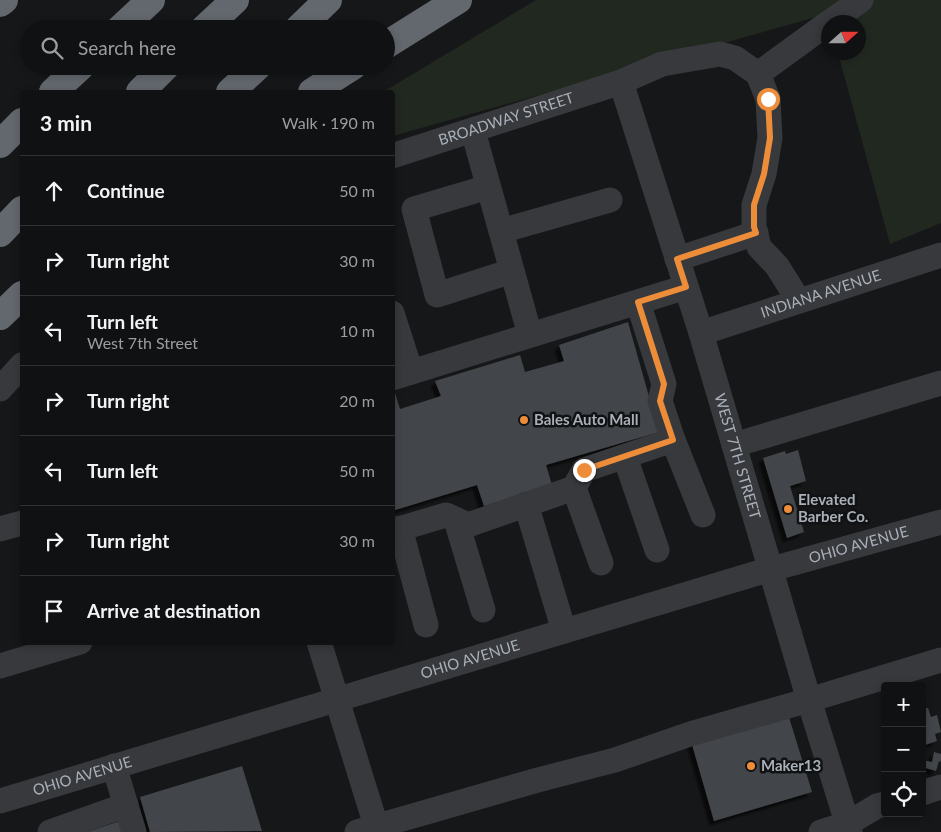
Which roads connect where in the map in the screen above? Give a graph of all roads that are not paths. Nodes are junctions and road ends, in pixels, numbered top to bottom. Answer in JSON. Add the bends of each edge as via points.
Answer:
{"nodes":[{"id":1,"x":4,"y":0,"type":"edge"},
{"id":2,"x":130,"y":0,"type":"edge"},
{"id":3,"x":151,"y":0,"type":"edge"},
{"id":4,"x":235,"y":0,"type":"edge"},
{"id":5,"x":328,"y":0,"type":"edge"},
{"id":6,"x":458,"y":0,"type":"edge"},
{"id":7,"x":860,"y":0,"type":"edge"},
{"id":8,"x":0,"y":3,"type":"edge"},
{"id":9,"x":840,"y":15,"type":"edge"},
{"id":10,"x":115,"y":20,"type":"edge"},
{"id":11,"x":130,"y":20,"type":"edge"},
{"id":12,"x":136,"y":20,"type":"edge"},
{"id":13,"x":214,"y":20,"type":"edge"},
{"id":14,"x":307,"y":20,"type":"edge"},
{"id":15,"x":821,"y":29,"type":"edge"},
{"id":16,"x":395,"y":39,"type":"edge"},
{"id":17,"x":758,"y":74,"type":"junction"},
{"id":18,"x":71,"y":75,"type":"edge"},
{"id":19,"x":151,"y":75,"type":"edge"},
{"id":20,"x":157,"y":75,"type":"edge"},
{"id":21,"x":248,"y":75,"type":"edge"},
{"id":22,"x":339,"y":75,"type":"edge"},
{"id":23,"x":621,"y":82,"type":"junction"},
{"id":24,"x":55,"y":90,"type":"edge"},
{"id":25,"x":142,"y":90,"type":"edge"},
{"id":26,"x":155,"y":90,"type":"edge"},
{"id":27,"x":232,"y":90,"type":"edge"},
{"id":28,"x":315,"y":90,"type":"edge"},
{"id":29,"x":20,"y":124,"type":"edge"},
{"id":30,"x":472,"y":131,"type":"junction"},
{"id":31,"x":0,"y":144,"type":"edge"},
{"id":32,"x":395,"y":155,"type":"edge"},
{"id":33,"x":488,"y":187,"type":"junction"},
{"id":34,"x":610,"y":200,"type":"dead end"},
{"id":35,"x":20,"y":212,"type":"edge"},
{"id":36,"x":501,"y":231,"type":"junction"},
{"id":37,"x":0,"y":233,"type":"edge"},
{"id":38,"x":756,"y":233,"type":"junction"},
{"id":39,"x":941,"y":256,"type":"edge"},
{"id":40,"x":677,"y":259,"type":"junction"},
{"id":41,"x":512,"y":271,"type":"junction"},
{"id":42,"x":686,"y":287,"type":"junction"},
{"id":43,"x":20,"y":297,"type":"edge"},
{"id":44,"x":799,"y":301,"type":"junction"},
{"id":45,"x":638,"y":302,"type":"junction"},
{"id":46,"x":0,"y":316,"type":"edge"},
{"id":47,"x":395,"y":332,"type":"edge"},
{"id":48,"x":701,"y":333,"type":"junction"},
{"id":49,"x":530,"y":335,"type":"junction"},
{"id":50,"x":20,"y":367,"type":"edge"},
{"id":51,"x":402,"y":375,"type":"edge"},
{"id":52,"x":941,"y":384,"type":"edge"},
{"id":53,"x":0,"y":389,"type":"edge"},
{"id":54,"x":673,"y":440,"type":"junction"},
{"id":55,"x":734,"y":445,"type":"junction"},
{"id":56,"x":625,"y":457,"type":"junction"},
{"id":57,"x":574,"y":488,"type":"junction"},
{"id":58,"x":526,"y":504,"type":"junction"},
{"id":59,"x":703,"y":515,"type":"dead end"},
{"id":60,"x":456,"y":520,"type":"junction"},
{"id":61,"x":941,"y":522,"type":"edge"},
{"id":62,"x":20,"y":524,"type":"edge"},
{"id":63,"x":0,"y":529,"type":"edge"},
{"id":64,"x":396,"y":530,"type":"edge"},
{"id":65,"x":657,"y":550,"type":"dead end"},
{"id":66,"x":601,"y":563,"type":"dead end"},
{"id":67,"x":770,"y":569,"type":"junction"},
{"id":68,"x":483,"y":610,"type":"dead end"},
{"id":69,"x":426,"y":625,"type":"dead end"},
{"id":70,"x":564,"y":631,"type":"junction"},
{"id":71,"x":70,"y":645,"type":"edge"},
{"id":72,"x":320,"y":645,"type":"edge"},
{"id":73,"x":941,"y":660,"type":"edge"},
{"id":74,"x":0,"y":666,"type":"edge"},
{"id":75,"x":336,"y":699,"type":"junction"},
{"id":76,"x":809,"y":700,"type":"junction"},
{"id":77,"x":114,"y":766,"type":"junction"},
{"id":78,"x":941,"y":787,"type":"edge"},
{"id":79,"x":926,"y":791,"type":"edge"},
{"id":80,"x":0,"y":801,"type":"edge"},
{"id":81,"x":126,"y":805,"type":"junction"},
{"id":82,"x":881,"y":805,"type":"edge"},
{"id":83,"x":848,"y":828,"type":"edge"},
{"id":84,"x":370,"y":830,"type":"edge"},
{"id":85,"x":50,"y":832,"type":"edge"},
{"id":86,"x":134,"y":832,"type":"edge"},
{"id":87,"x":821,"y":832,"type":"edge"}],
"edges":[{"from":1,"to":8,"type":"highway"},
{"from":2,"to":10,"type":"highway"},
{"from":2,"to":12,"type":"street"},
{"from":3,"to":11,"type":"highway","bridge":true},
{"from":4,"to":13,"type":"highway"},
{"from":5,"to":14,"type":"highway"},
{"from":6,"to":16,"type":"highway"},
{"from":7,"to":9,"type":"street"},
{"from":15,"to":17,"type":"street"},
{"from":17,"to":23,"type":"street","name":"BROADWAY STREET","via":[[735,58],[720,54],[662,64]]},
{"from":17,"to":38,"type":"street","via":[[768,99],[770,138],[764,174],[754,205]]},
{"from":18,"to":24,"type":"highway"},
{"from":19,"to":26,"type":"street"},
{"from":20,"to":25,"type":"highway","bridge":true},
{"from":21,"to":27,"type":"highway"},
{"from":22,"to":28,"type":"highway"},
{"from":23,"to":30,"type":"street","name":"BROADWAY STREET"},
{"from":23,"to":40,"type":"street","name":"WEST 7TH STREET"},
{"from":29,"to":31,"type":"highway"},
{"from":30,"to":32,"type":"street","name":"BROADWAY STREET"},
{"from":30,"to":33,"type":"street"},
{"from":33,"to":36,"type":"street"},
{"from":33,"to":41,"type":"street","via":[[414,209],[437,295]]},
{"from":34,"to":36,"type":"street"},
{"from":35,"to":37,"type":"highway"},
{"from":36,"to":41,"type":"street"},
{"from":38,"to":40,"type":"street"},
{"from":38,"to":44,"type":"street","via":[[759,247],[777,266]]},
{"from":39,"to":44,"type":"street","name":"INDIANA AVENUE"},
{"from":40,"to":42,"type":"street","name":"WEST 7TH STREET"},
{"from":41,"to":49,"type":"street"},
{"from":42,"to":45,"type":"street"},
{"from":42,"to":48,"type":"street","name":"WEST 7TH STREET"},
{"from":43,"to":46,"type":"highway"},
{"from":44,"to":48,"type":"street","name":"INDIANA AVENUE"},
{"from":45,"to":49,"type":"street"},
{"from":45,"to":54,"type":"street","via":[[664,384],[660,401]]},
{"from":47,"to":51,"type":"street"},
{"from":48,"to":55,"type":"street","name":"WEST 7TH STREET"},
{"from":49,"to":51,"type":"street"},
{"from":50,"to":53,"type":"street"},
{"from":52,"to":55,"type":"street"},
{"from":54,"to":56,"type":"street"},
{"from":54,"to":59,"type":"street"},
{"from":55,"to":67,"type":"street","name":"WEST 7TH STREET"},
{"from":56,"to":57,"type":"street","via":[[584,470]]},
{"from":56,"to":65,"type":"street"},
{"from":57,"to":58,"type":"street"},
{"from":57,"to":66,"type":"street"},
{"from":58,"to":60,"type":"street","via":[[468,525]]},
{"from":58,"to":70,"type":"street"},
{"from":60,"to":64,"type":"street","via":[[446,515]]},
{"from":60,"to":68,"type":"street"},
{"from":61,"to":67,"type":"street","name":"OHIO AVENUE"},
{"from":62,"to":63,"type":"street"},
{"from":64,"to":69,"type":"street"},
{"from":67,"to":70,"type":"street","name":"OHIO AVENUE"},
{"from":67,"to":76,"type":"street","name":"WEST 7TH STREET"},
{"from":70,"to":75,"type":"street","name":"OHIO AVENUE"},
{"from":71,"to":74,"type":"street"},
{"from":72,"to":75,"type":"street"},
{"from":73,"to":76,"type":"street"},
{"from":75,"to":77,"type":"street","name":"OHIO AVENUE"},
{"from":75,"to":84,"type":"street"},
{"from":76,"to":83,"type":"street","name":"WEST 7TH STREET"},
{"from":76,"to":84,"type":"street"},
{"from":77,"to":80,"type":"street","name":"OHIO AVENUE"},
{"from":77,"to":81,"type":"street"},
{"from":78,"to":79,"type":"street"},
{"from":81,"to":85,"type":"street"},
{"from":81,"to":86,"type":"street"},
{"from":82,"to":83,"type":"street"},
{"from":83,"to":87,"type":"street"}]}
